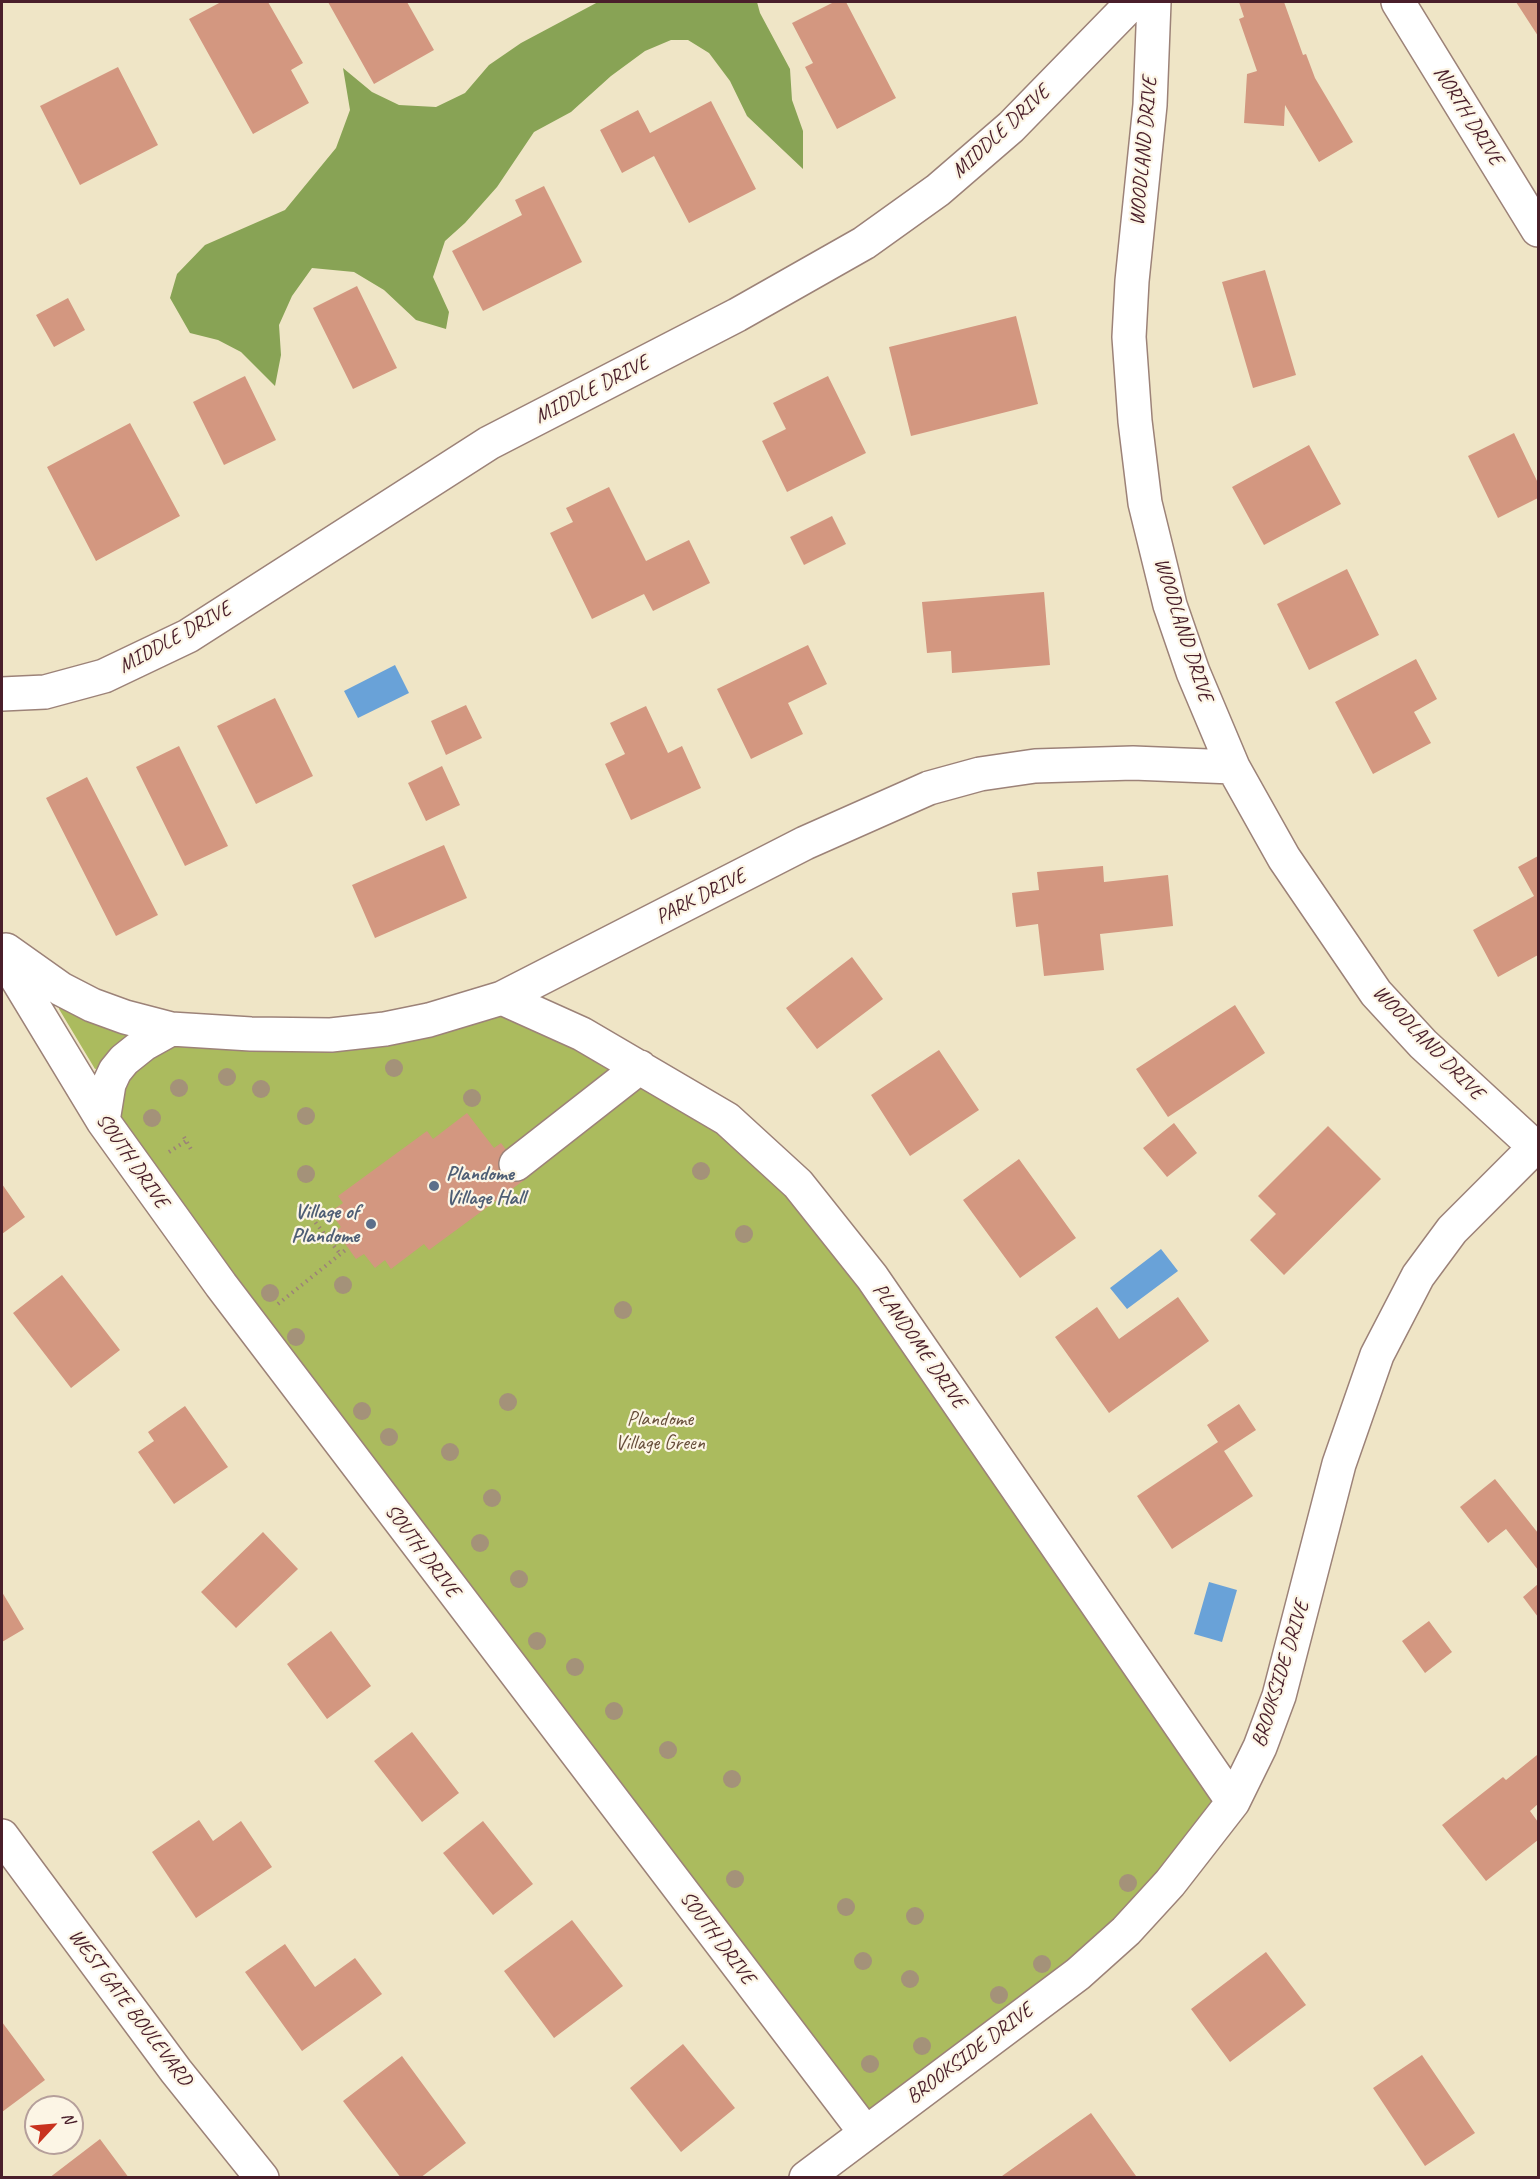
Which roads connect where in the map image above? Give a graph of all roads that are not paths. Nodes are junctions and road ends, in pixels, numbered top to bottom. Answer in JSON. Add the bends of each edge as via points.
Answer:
{"nodes":[{"id":1,"x":1133,"y":2,"type":"edge"},
{"id":2,"x":1154,"y":2,"type":"edge"},
{"id":3,"x":1398,"y":2,"type":"edge"},
{"id":4,"x":1539,"y":230,"type":"edge"},
{"id":5,"x":2,"y":694,"type":"edge"},
{"id":6,"x":1233,"y":767,"type":"junction"},
{"id":7,"x":2,"y":948,"type":"edge"},
{"id":8,"x":2,"y":954,"type":"edge"},
{"id":9,"x":502,"y":998,"type":"junction"},
{"id":10,"x":171,"y":1029,"type":"junction"},
{"id":11,"x":640,"y":1066,"type":"junction"},
{"id":12,"x":103,"y":1121,"type":"junction"},
{"id":13,"x":1537,"y":1145,"type":"edge"},
{"id":14,"x":516,"y":1164,"type":"dead end"},
{"id":15,"x":1233,"y":1802,"type":"junction"},
{"id":16,"x":2,"y":1836,"type":"edge"},
{"id":17,"x":865,"y":2132,"type":"junction"},
{"id":18,"x":262,"y":2178,"type":"edge"},
{"id":19,"x":806,"y":2178,"type":"edge"}],
"edges":[{"from":1,"to":5,"type":"street","name":"MIDDLE DRIVE","via":[[1011,127],[938,190],[864,243],[737,315],[489,443],[188,636],[104,676],[45,692]]},
{"from":2,"to":6,"type":"street","name":"WOODLAND DRIVE","via":[[1150,105],[1129,337],[1135,421],[1145,503],[1170,605]]},
{"from":3,"to":4,"type":"street","name":"NORTH DRIVE"},
{"from":6,"to":9,"type":"street","name":"PARK DRIVE","via":[[1133,763],[1035,766],[980,774],[929,788],[804,843]]},
{"from":6,"to":13,"type":"street","name":"WOODLAND DRIVE","via":[[1284,858],[1376,993],[1423,1044]]},
{"from":7,"to":10,"type":"street","name":"PARK DRIVE","via":[[61,989],[92,1005]]},
{"from":8,"to":12,"type":"street","name":"SOUTH DRIVE"},
{"from":9,"to":10,"type":"street","name":"PARK DRIVE","via":[[429,1020],[331,1035]]},
{"from":9,"to":11,"type":"street","name":"PLANDOME DRIVE","via":[[582,1034]]},
{"from":10,"to":12,"type":"street","via":[[144,1044],[115,1071]]},
{"from":11,"to":14,"type":"street"},
{"from":11,"to":15,"type":"street","name":"PLANDOME DRIVE","via":[[727,1119],[764,1150],[838,1232]]},
{"from":12,"to":17,"type":"street","name":"SOUTH DRIVE","via":[[251,1324]]},
{"from":13,"to":15,"type":"street","name":"BROOKSIDE DRIVE","via":[[1452,1230],[1418,1276],[1377,1355],[1339,1464],[1279,1696]]},
{"from":15,"to":17,"type":"street","name":"BROOKSIDE DRIVE","via":[[1170,1883],[1126,1931],[1078,1974]]},
{"from":16,"to":18,"type":"street","name":"WEST GATE BOULEVARD","via":[[176,2071]]},
{"from":17,"to":19,"type":"street","name":"BROOKSIDE DRIVE"}]}
